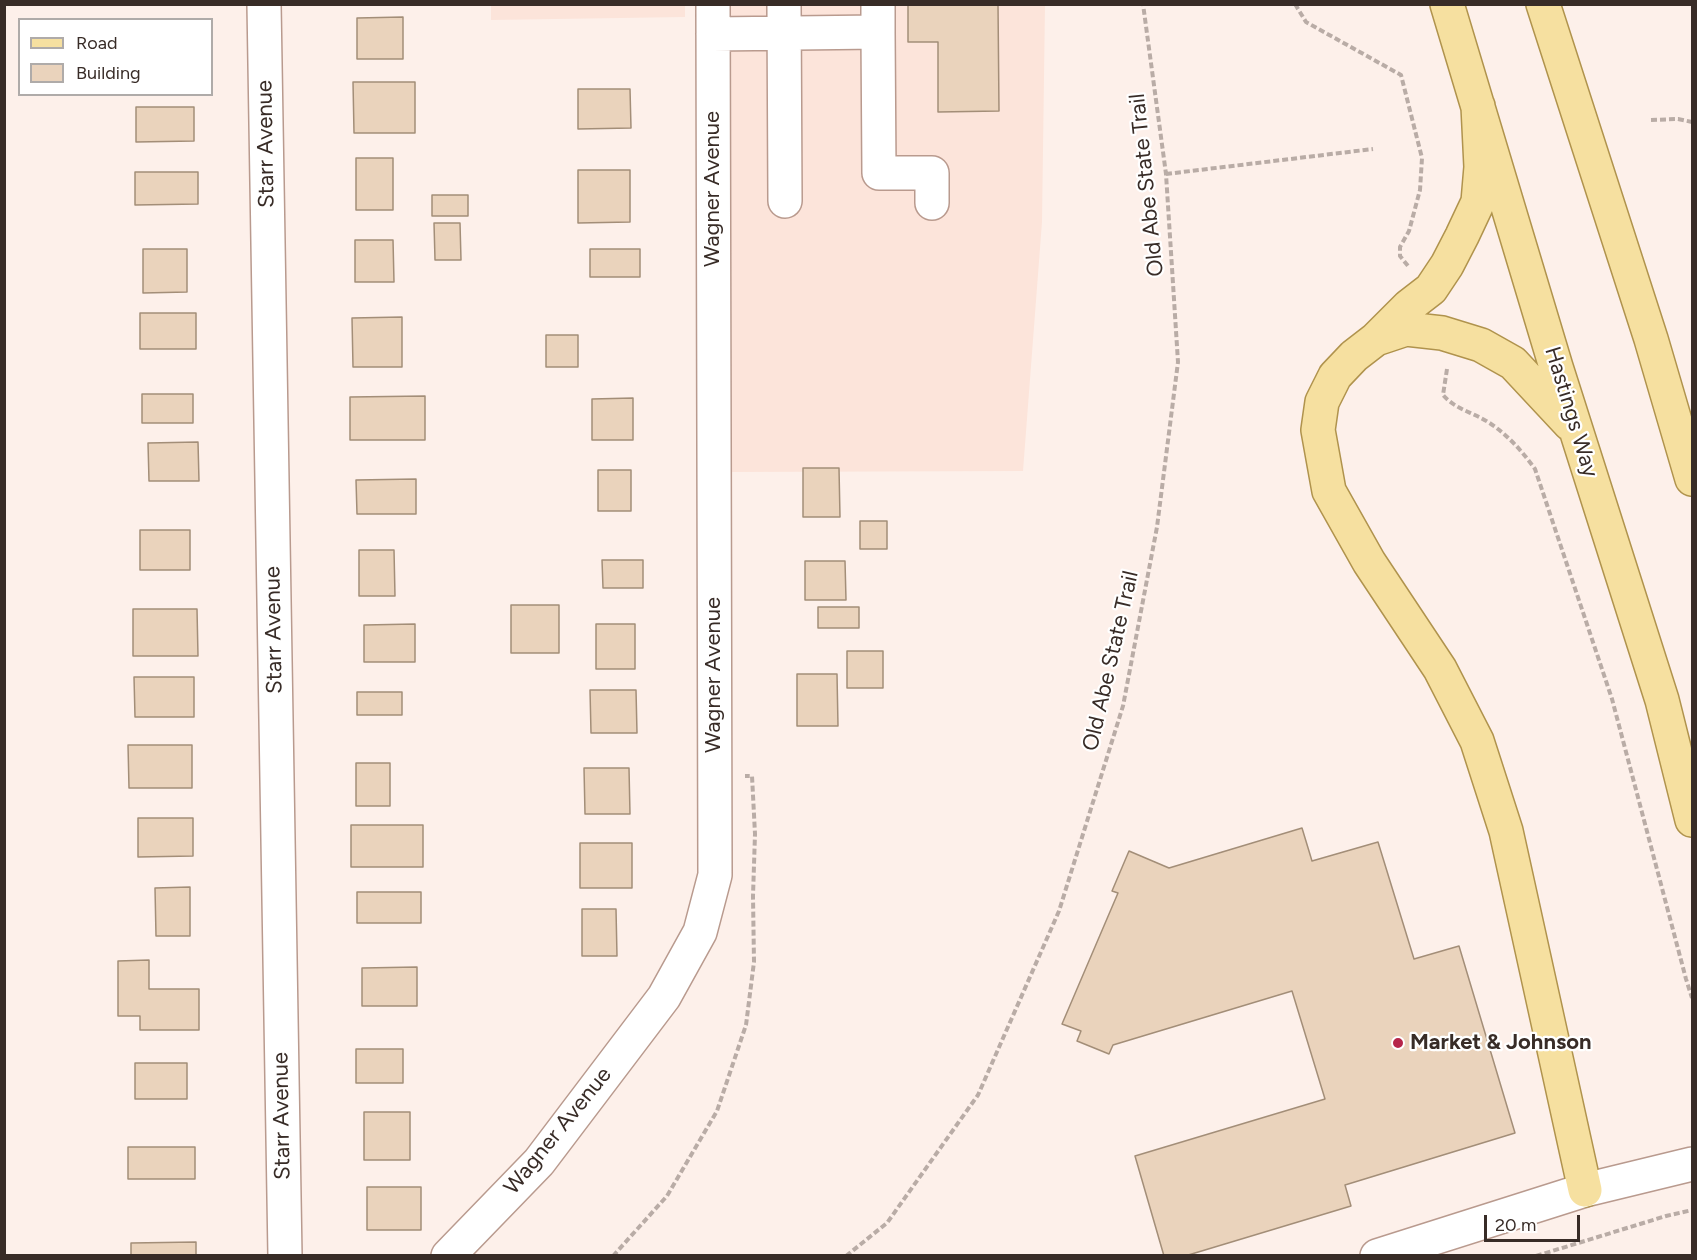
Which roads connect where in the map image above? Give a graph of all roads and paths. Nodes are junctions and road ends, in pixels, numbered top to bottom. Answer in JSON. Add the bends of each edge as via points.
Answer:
{"nodes":[{"id":1,"x":264,"y":4,"type":"edge"},
{"id":2,"x":1143,"y":4,"type":"edge"},
{"id":3,"x":1295,"y":4,"type":"edge"},
{"id":4,"x":1447,"y":4,"type":"edge"},
{"id":5,"x":1543,"y":4,"type":"edge"},
{"id":6,"x":878,"y":18,"type":"edge"},
{"id":7,"x":784,"y":19,"type":"edge"},
{"id":8,"x":713,"y":20,"type":"edge"},
{"id":9,"x":1478,"y":106,"type":"junction"},
{"id":10,"x":1651,"y":120,"type":"dead end"},
{"id":11,"x":1692,"y":122,"type":"edge"},
{"id":12,"x":1373,"y":149,"type":"dead end"},
{"id":13,"x":1166,"y":174,"type":"junction"},
{"id":14,"x":785,"y":201,"type":"dead end"},
{"id":15,"x":932,"y":203,"type":"dead end"},
{"id":16,"x":1432,"y":287,"type":"junction"},
{"id":17,"x":1452,"y":336,"type":"junction"},
{"id":18,"x":1376,"y":339,"type":"junction"},
{"id":19,"x":1576,"y":430,"type":"junction"},
{"id":20,"x":1692,"y":478,"type":"edge"},
{"id":21,"x":715,"y":779,"type":"junction"},
{"id":22,"x":1692,"y":820,"type":"edge"},
{"id":23,"x":1692,"y":998,"type":"edge"},
{"id":24,"x":1692,"y":1164,"type":"edge"},
{"id":25,"x":1585,"y":1190,"type":"junction"},
{"id":26,"x":1692,"y":1210,"type":"edge"},
{"id":27,"x":285,"y":1256,"type":"edge"},
{"id":28,"x":448,"y":1256,"type":"edge"},
{"id":29,"x":613,"y":1256,"type":"edge"},
{"id":30,"x":846,"y":1256,"type":"edge"},
{"id":31,"x":1377,"y":1256,"type":"edge"},
{"id":32,"x":1536,"y":1256,"type":"edge"}],
"edges":[{"from":1,"to":27,"type":"street","name":"Starr Avenue"},
{"from":2,"to":13,"type":"path","name":"Old Abe State Trail"},
{"from":3,"to":16,"type":"path","via":[[1306,22],[1401,75],[1422,158],[1420,190],[1400,256]]},
{"from":4,"to":9,"type":"main road","name":"Hastings Way"},
{"from":5,"to":20,"type":"main road"},
{"from":6,"to":7,"type":"street"},
{"from":6,"to":15,"type":"street","via":[[879,173],[932,173]]},
{"from":7,"to":8,"type":"street"},
{"from":7,"to":14,"type":"street"},
{"from":8,"to":21,"type":"street","name":"Wagner Avenue"},
{"from":9,"to":16,"type":"main road","via":[[1478,202]]},
{"from":9,"to":19,"type":"main road","name":"Hastings Way"},
{"from":10,"to":11,"type":"path"},
{"from":12,"to":13,"type":"path"},
{"from":13,"to":30,"type":"path","name":"Old Abe State Trail","via":[[1178,362],[1157,527],[1123,706],[1059,912],[978,1095],[887,1223]]},
{"from":16,"to":18,"type":"main road"},
{"from":17,"to":18,"type":"main road","via":[[1406,329]]},
{"from":17,"to":19,"type":"main road","via":[[1480,345],[1513,363]]},
{"from":17,"to":23,"type":"path","via":[[1443,395],[1517,445],[1536,469],[1612,699]]},
{"from":18,"to":25,"type":"main road","via":[[1335,376],[1322,402],[1318,430],[1329,491],[1369,562],[1440,669],[1477,741],[1506,831]]},
{"from":19,"to":22,"type":"main road","name":"Hastings Way","via":[[1662,700]]},
{"from":21,"to":28,"type":"street","name":"Wagner Avenue","via":[[715,875],[699,932],[664,997],[538,1162]]},
{"from":21,"to":29,"type":"path","via":[[752,776],[754,962],[747,1025],[717,1111],[706,1130],[667,1196]]},
{"from":24,"to":25,"type":"street"},
{"from":25,"to":31,"type":"street"},
{"from":26,"to":32,"type":"path"}]}
